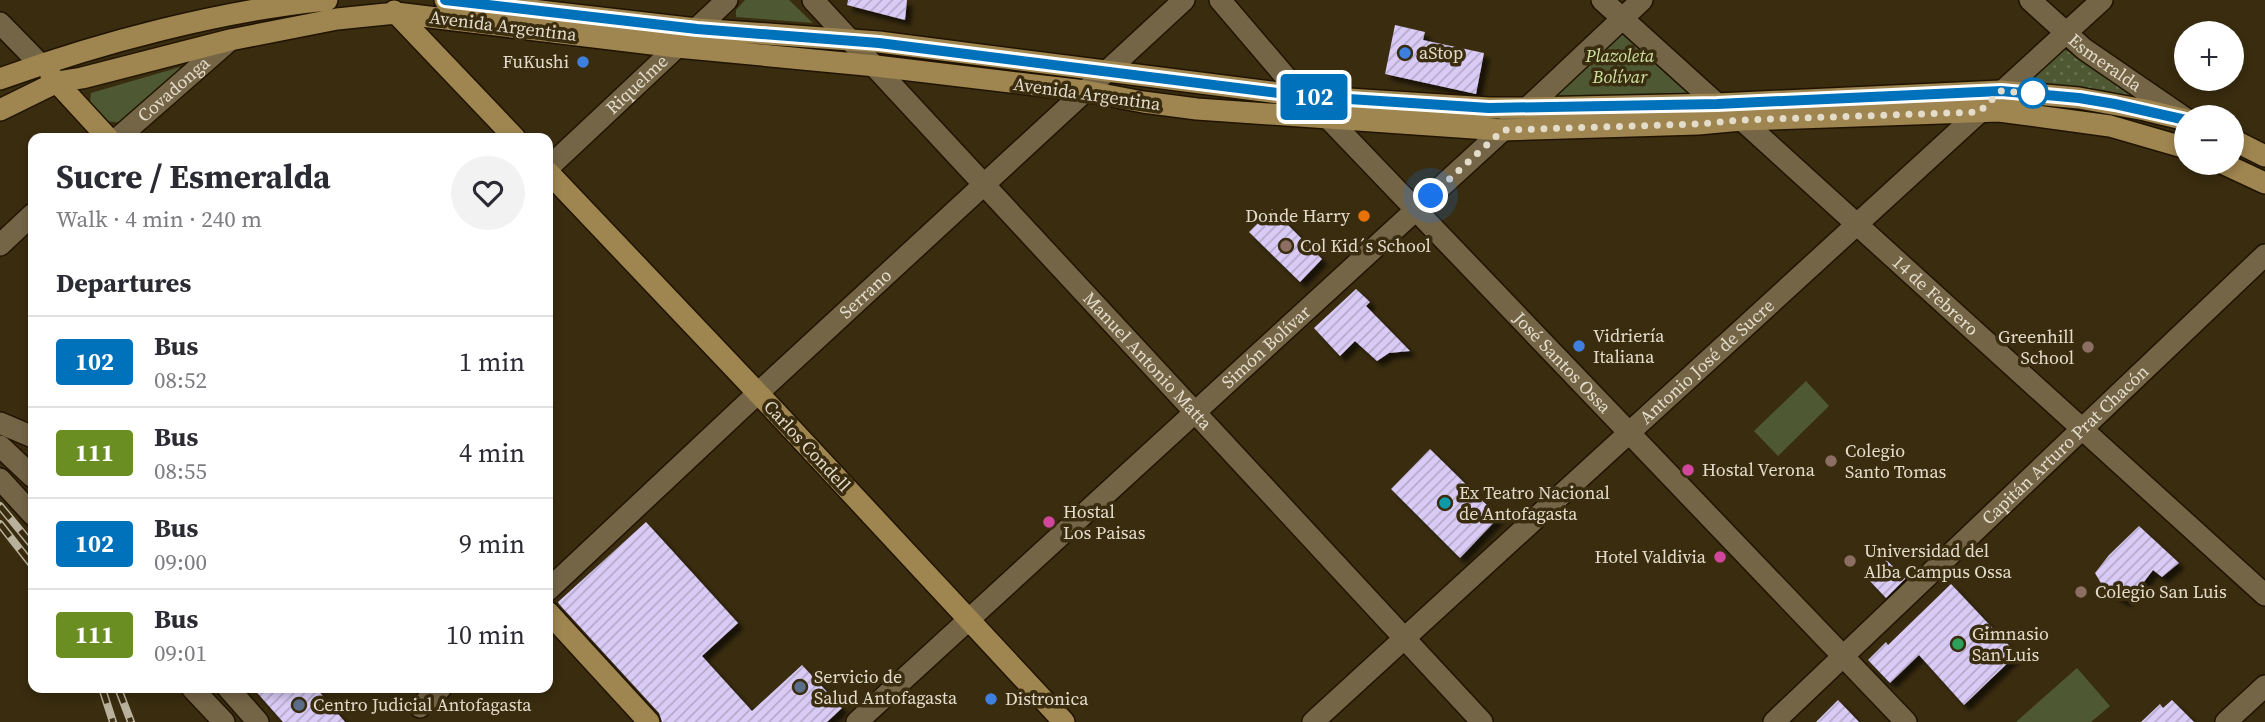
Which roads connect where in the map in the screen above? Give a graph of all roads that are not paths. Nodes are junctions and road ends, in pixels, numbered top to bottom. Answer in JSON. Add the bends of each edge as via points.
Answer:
{"nodes":[{"id":1,"x":327,"y":0,"type":"edge"},
{"id":2,"x":445,"y":0,"type":"edge"},
{"id":3,"x":727,"y":0,"type":"edge"},
{"id":4,"x":813,"y":0,"type":"edge"},
{"id":5,"x":1184,"y":0,"type":"edge"},
{"id":6,"x":1220,"y":0,"type":"edge"},
{"id":7,"x":1602,"y":0,"type":"edge"},
{"id":8,"x":1642,"y":0,"type":"edge"},
{"id":9,"x":2030,"y":0,"type":"edge"},
{"id":10,"x":2102,"y":0,"type":"edge"},
{"id":11,"x":390,"y":7,"type":"edge"},
{"id":12,"x":1623,"y":19,"type":"junction"},
{"id":13,"x":0,"y":23,"type":"edge"},
{"id":14,"x":697,"y":29,"type":"junction"},
{"id":15,"x":0,"y":32,"type":"edge"},
{"id":16,"x":2066,"y":33,"type":"junction"},
{"id":17,"x":230,"y":40,"type":"junction"},
{"id":18,"x":852,"y":40,"type":"junction"},
{"id":19,"x":677,"y":47,"type":"junction"},
{"id":20,"x":40,"y":64,"type":"junction"},
{"id":21,"x":876,"y":66,"type":"junction"},
{"id":22,"x":1105,"y":72,"type":"junction"},
{"id":23,"x":0,"y":79,"type":"edge"},
{"id":24,"x":57,"y":82,"type":"junction"},
{"id":25,"x":1085,"y":91,"type":"junction"},
{"id":26,"x":2001,"y":91,"type":"junction"},
{"id":27,"x":1302,"y":96,"type":"junction"},
{"id":28,"x":1717,"y":104,"type":"junction"},
{"id":29,"x":1527,"y":108,"type":"junction"},
{"id":30,"x":0,"y":110,"type":"edge"},
{"id":31,"x":2174,"y":111,"type":"edge"},
{"id":32,"x":1979,"y":112,"type":"junction"},
{"id":33,"x":2174,"y":116,"type":"edge"},
{"id":34,"x":1327,"y":117,"type":"junction"},
{"id":35,"x":1742,"y":120,"type":"junction"},
{"id":36,"x":1503,"y":130,"type":"junction"},
{"id":37,"x":103,"y":133,"type":"edge"},
{"id":38,"x":124,"y":133,"type":"edge"},
{"id":39,"x":510,"y":133,"type":"edge"},
{"id":40,"x":2174,"y":144,"type":"edge"},
{"id":41,"x":2244,"y":146,"type":"edge"},
{"id":42,"x":2265,"y":156,"type":"edge"},
{"id":43,"x":553,"y":165,"type":"edge"},
{"id":44,"x":2244,"y":173,"type":"edge"},
{"id":45,"x":553,"y":175,"type":"edge"},
{"id":46,"x":2265,"y":183,"type":"edge"},
{"id":47,"x":985,"y":184,"type":"junction"},
{"id":48,"x":1416,"y":210,"type":"junction"},
{"id":49,"x":28,"y":219,"type":"edge"},
{"id":50,"x":1856,"y":224,"type":"junction"},
{"id":51,"x":0,"y":245,"type":"edge"},
{"id":52,"x":2265,"y":255,"type":"edge"},
{"id":53,"x":758,"y":393,"type":"junction"},
{"id":54,"x":1195,"y":411,"type":"junction"},
{"id":55,"x":0,"y":423,"type":"edge"},
{"id":56,"x":2083,"y":428,"type":"junction"},
{"id":57,"x":1629,"y":432,"type":"junction"},
{"id":58,"x":28,"y":435,"type":"edge"},
{"id":59,"x":0,"y":446,"type":"edge"},
{"id":60,"x":28,"y":472,"type":"edge"},
{"id":61,"x":0,"y":479,"type":"edge"},
{"id":62,"x":28,"y":510,"type":"edge"},
{"id":63,"x":553,"y":585,"type":"edge"},
{"id":64,"x":2265,"y":595,"type":"edge"},
{"id":65,"x":553,"y":617,"type":"edge"},
{"id":66,"x":969,"y":620,"type":"junction"},
{"id":67,"x":1405,"y":638,"type":"junction"},
{"id":68,"x":1844,"y":656,"type":"junction"},
{"id":69,"x":2265,"y":686,"type":"edge"},
{"id":70,"x":197,"y":693,"type":"edge"},
{"id":71,"x":232,"y":693,"type":"edge"},
{"id":72,"x":435,"y":693,"type":"edge"},
{"id":73,"x":420,"y":707,"type":"dead end"},
{"id":74,"x":223,"y":722,"type":"edge"},
{"id":75,"x":258,"y":722,"type":"edge"},
{"id":76,"x":649,"y":722,"type":"edge"},
{"id":77,"x":857,"y":722,"type":"edge"},
{"id":78,"x":1064,"y":722,"type":"edge"},
{"id":79,"x":1313,"y":722,"type":"edge"},
{"id":80,"x":1482,"y":722,"type":"edge"},
{"id":81,"x":1774,"y":722,"type":"edge"},
{"id":82,"x":1906,"y":722,"type":"edge"},
{"id":83,"x":2226,"y":722,"type":"edge"}],
"edges":[{"from":1,"to":20,"type":"main road","via":[[225,17]]},
{"from":2,"to":14,"type":"main road","name":"Avenida Argentina"},
{"from":3,"to":14,"type":"street","name":"Riquelme"},
{"from":4,"to":18,"type":"street","name":"Manuel Antonio Matta"},
{"from":5,"to":22,"type":"street","name":"Serrano"},
{"from":6,"to":27,"type":"street","name":"José Santos Ossa"},
{"from":7,"to":12,"type":"street","name":"14 de Febrero"},
{"from":8,"to":12,"type":"street","name":"Simón Bolívar"},
{"from":9,"to":16,"type":"street","name":"Esmeralda"},
{"from":10,"to":16,"type":"street","name":"Antonio José de Sucre"},
{"from":11,"to":17,"type":"main road","name":"Avenida Argentina"},
{"from":11,"to":19,"type":"main road","name":"Avenida Argentina"},
{"from":11,"to":39,"type":"main road"},
{"from":12,"to":28,"type":"street","name":"14 de Febrero"},
{"from":12,"to":29,"type":"street","name":"Simón Bolívar"},
{"from":13,"to":15,"type":"street"},
{"from":13,"to":20,"type":"street"},
{"from":14,"to":18,"type":"main road","name":"Avenida Argentina"},
{"from":14,"to":19,"type":"street","name":"Riquelme"},
{"from":16,"to":26,"type":"street","name":"Antonio José de Sucre"},
{"from":16,"to":31,"type":"street","name":"Esmeralda"},
{"from":17,"to":24,"type":"main road","name":"Avenida Argentina"},
{"from":17,"to":38,"type":"street","name":"Covadonga"},
{"from":18,"to":21,"type":"street","name":"Manuel Antonio Matta"},
{"from":18,"to":22,"type":"main road","name":"Avenida Argentina"},
{"from":19,"to":21,"type":"main road","name":"Avenida Argentina"},
{"from":19,"to":43,"type":"street","name":"Riquelme"},
{"from":20,"to":23,"type":"main road"},
{"from":20,"to":24,"type":"main road"},
{"from":21,"to":25,"type":"main road","name":"Avenida Argentina"},
{"from":21,"to":47,"type":"street","name":"Manuel Antonio Matta"},
{"from":22,"to":25,"type":"street","name":"Serrano"},
{"from":22,"to":27,"type":"main road","name":"Avenida Argentina"},
{"from":24,"to":30,"type":"main road","name":"Avenida Argentina"},
{"from":24,"to":37,"type":"main road"},
{"from":25,"to":34,"type":"main road","name":"Avenida Argentina","via":[[1197,109]]},
{"from":25,"to":47,"type":"street","name":"Serrano"},
{"from":26,"to":28,"type":"main road","name":"Avenida Argentina"},
{"from":26,"to":32,"type":"street","name":"Antonio José de Sucre"},
{"from":26,"to":33,"type":"main road","name":"Avenida Argentina","via":[[2079,98]]},
{"from":27,"to":29,"type":"main road","name":"Avenida Argentina"},
{"from":27,"to":34,"type":"street","name":"José Santos Ossa"},
{"from":28,"to":29,"type":"main road","name":"Avenida Argentina"},
{"from":28,"to":35,"type":"street","name":"14 de Febrero"},
{"from":29,"to":36,"type":"street","name":"Simón Bolívar"},
{"from":32,"to":35,"type":"main road","name":"Avenida Argentina"},
{"from":32,"to":40,"type":"main road","name":"Avenida Argentina","via":[[2088,122]]},
{"from":32,"to":50,"type":"street","name":"Antonio José de Sucre"},
{"from":34,"to":36,"type":"main road","name":"Avenida Argentina"},
{"from":34,"to":48,"type":"street","name":"José Santos Ossa"},
{"from":35,"to":36,"type":"main road","name":"Avenida Argentina"},
{"from":35,"to":50,"type":"street","name":"14 de Febrero"},
{"from":36,"to":48,"type":"street","name":"Simón Bolívar"},
{"from":41,"to":42,"type":"main road"},
{"from":44,"to":46,"type":"main road"},
{"from":45,"to":53,"type":"main road","name":"Carlos Condell"},
{"from":47,"to":53,"type":"street","name":"Serrano"},
{"from":47,"to":54,"type":"street","name":"Manuel Antonio Matta"},
{"from":48,"to":54,"type":"street","name":"Simón Bolívar"},
{"from":48,"to":57,"type":"street","name":"José Santos Ossa"},
{"from":49,"to":51,"type":"street"},
{"from":50,"to":56,"type":"street","name":"14 de Febrero"},
{"from":50,"to":57,"type":"street","name":"Antonio José de Sucre"},
{"from":52,"to":56,"type":"street","name":"Capitán Arturo Prat Chacón"},
{"from":53,"to":63,"type":"street","name":"Serrano"},
{"from":53,"to":66,"type":"main road","name":"Carlos Condell"},
{"from":54,"to":66,"type":"street","name":"Simón Bolívar"},
{"from":54,"to":67,"type":"street","name":"Manuel Antonio Matta"},
{"from":55,"to":58,"type":"street"},
{"from":56,"to":64,"type":"street","name":"14 de Febrero"},
{"from":56,"to":68,"type":"street","name":"Capitán Arturo Prat Chacón"},
{"from":57,"to":67,"type":"street","name":"Antonio José de Sucre"},
{"from":57,"to":68,"type":"street","name":"José Santos Ossa"},
{"from":59,"to":60,"type":"street"},
{"from":61,"to":62,"type":"street"},
{"from":65,"to":76,"type":"main road"},
{"from":66,"to":77,"type":"street","name":"Simón Bolívar"},
{"from":66,"to":78,"type":"main road","name":"Carlos Condell"},
{"from":67,"to":79,"type":"street","name":"Antonio José de Sucre"},
{"from":67,"to":80,"type":"street","name":"Manuel Antonio Matta"},
{"from":68,"to":81,"type":"street","name":"Capitán Arturo Prat Chacón"},
{"from":68,"to":82,"type":"street","name":"José Santos Ossa"},
{"from":69,"to":83,"type":"street"},
{"from":70,"to":74,"type":"street"},
{"from":71,"to":75,"type":"street"},
{"from":72,"to":73,"type":"street"}]}
